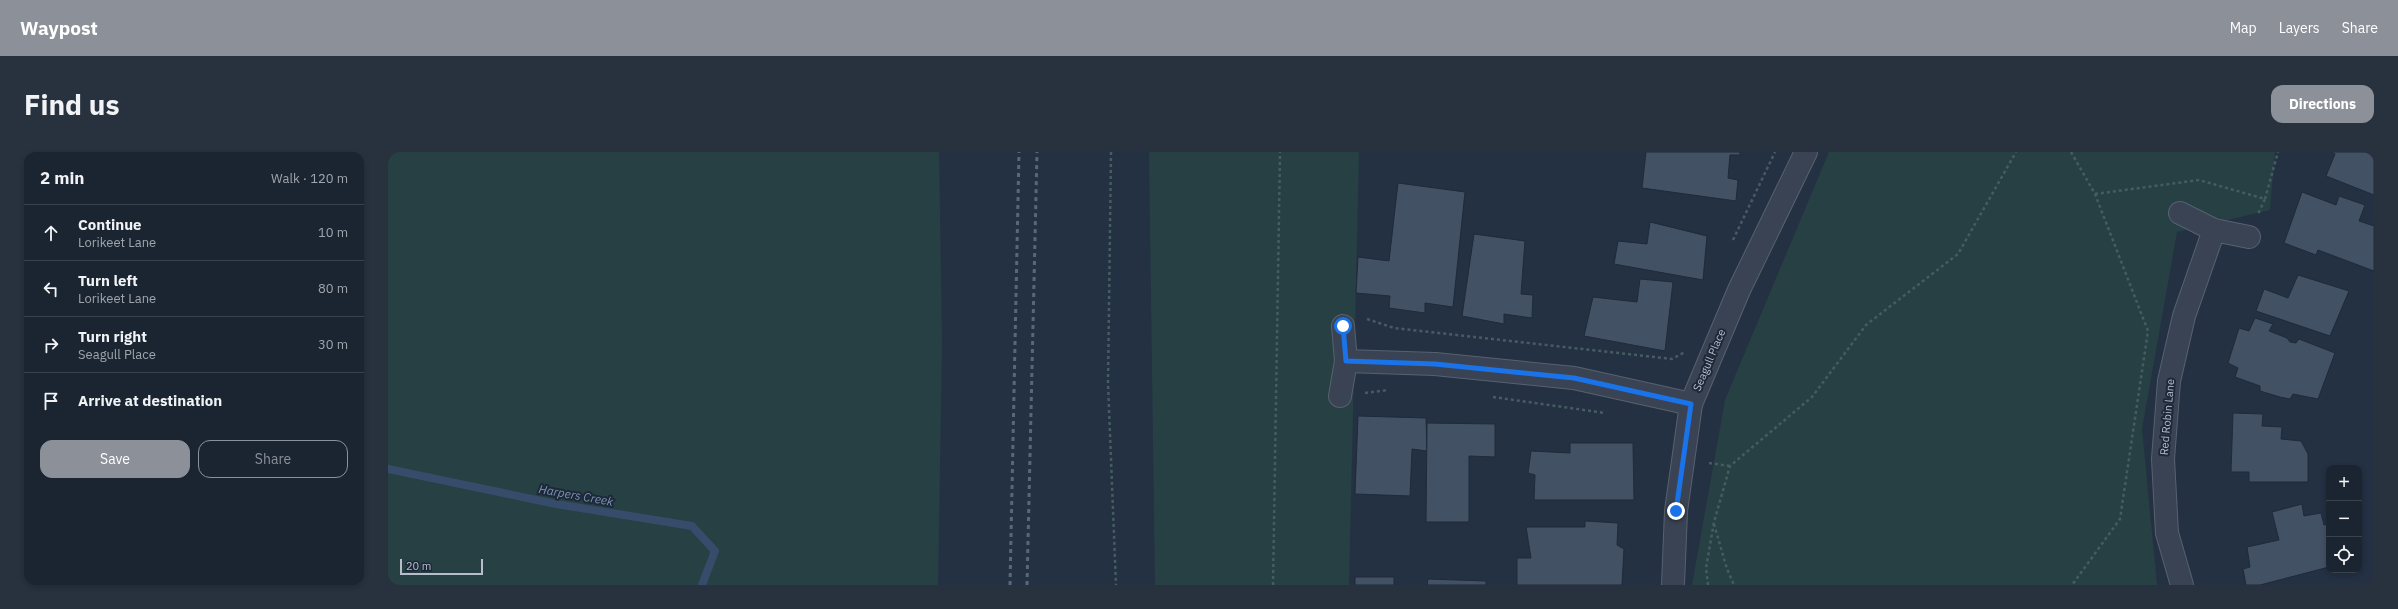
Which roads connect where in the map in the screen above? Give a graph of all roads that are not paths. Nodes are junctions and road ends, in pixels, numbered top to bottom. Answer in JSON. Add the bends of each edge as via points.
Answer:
{"nodes":[{"id":1,"x":1806,"y":152,"type":"edge"},
{"id":2,"x":2180,"y":213,"type":"dead end"},
{"id":3,"x":2214,"y":230,"type":"junction"},
{"id":4,"x":2249,"y":237,"type":"dead end"},
{"id":5,"x":1343,"y":326,"type":"road end"},
{"id":6,"x":1346,"y":361,"type":"junction"},
{"id":7,"x":1340,"y":396,"type":"road end"},
{"id":8,"x":1691,"y":404,"type":"junction"},
{"id":9,"x":1673,"y":585,"type":"edge"},
{"id":10,"x":2182,"y":585,"type":"edge"}],
"edges":[{"from":1,"to":8,"type":"street","name":"Seagull Place","via":[[1739,290]]},
{"from":2,"to":3,"type":"street"},
{"from":3,"to":4,"type":"street"},
{"from":3,"to":10,"type":"street","name":"Red Robin Lane","via":[[2184,316],[2169,381],[2163,459],[2167,533]]},
{"from":5,"to":6,"type":"street"},
{"from":6,"to":7,"type":"street"},
{"from":6,"to":8,"type":"street","via":[[1435,364],[1574,378]]},
{"from":8,"to":9,"type":"street","name":"Seagull Place","via":[[1676,511]]}]}
